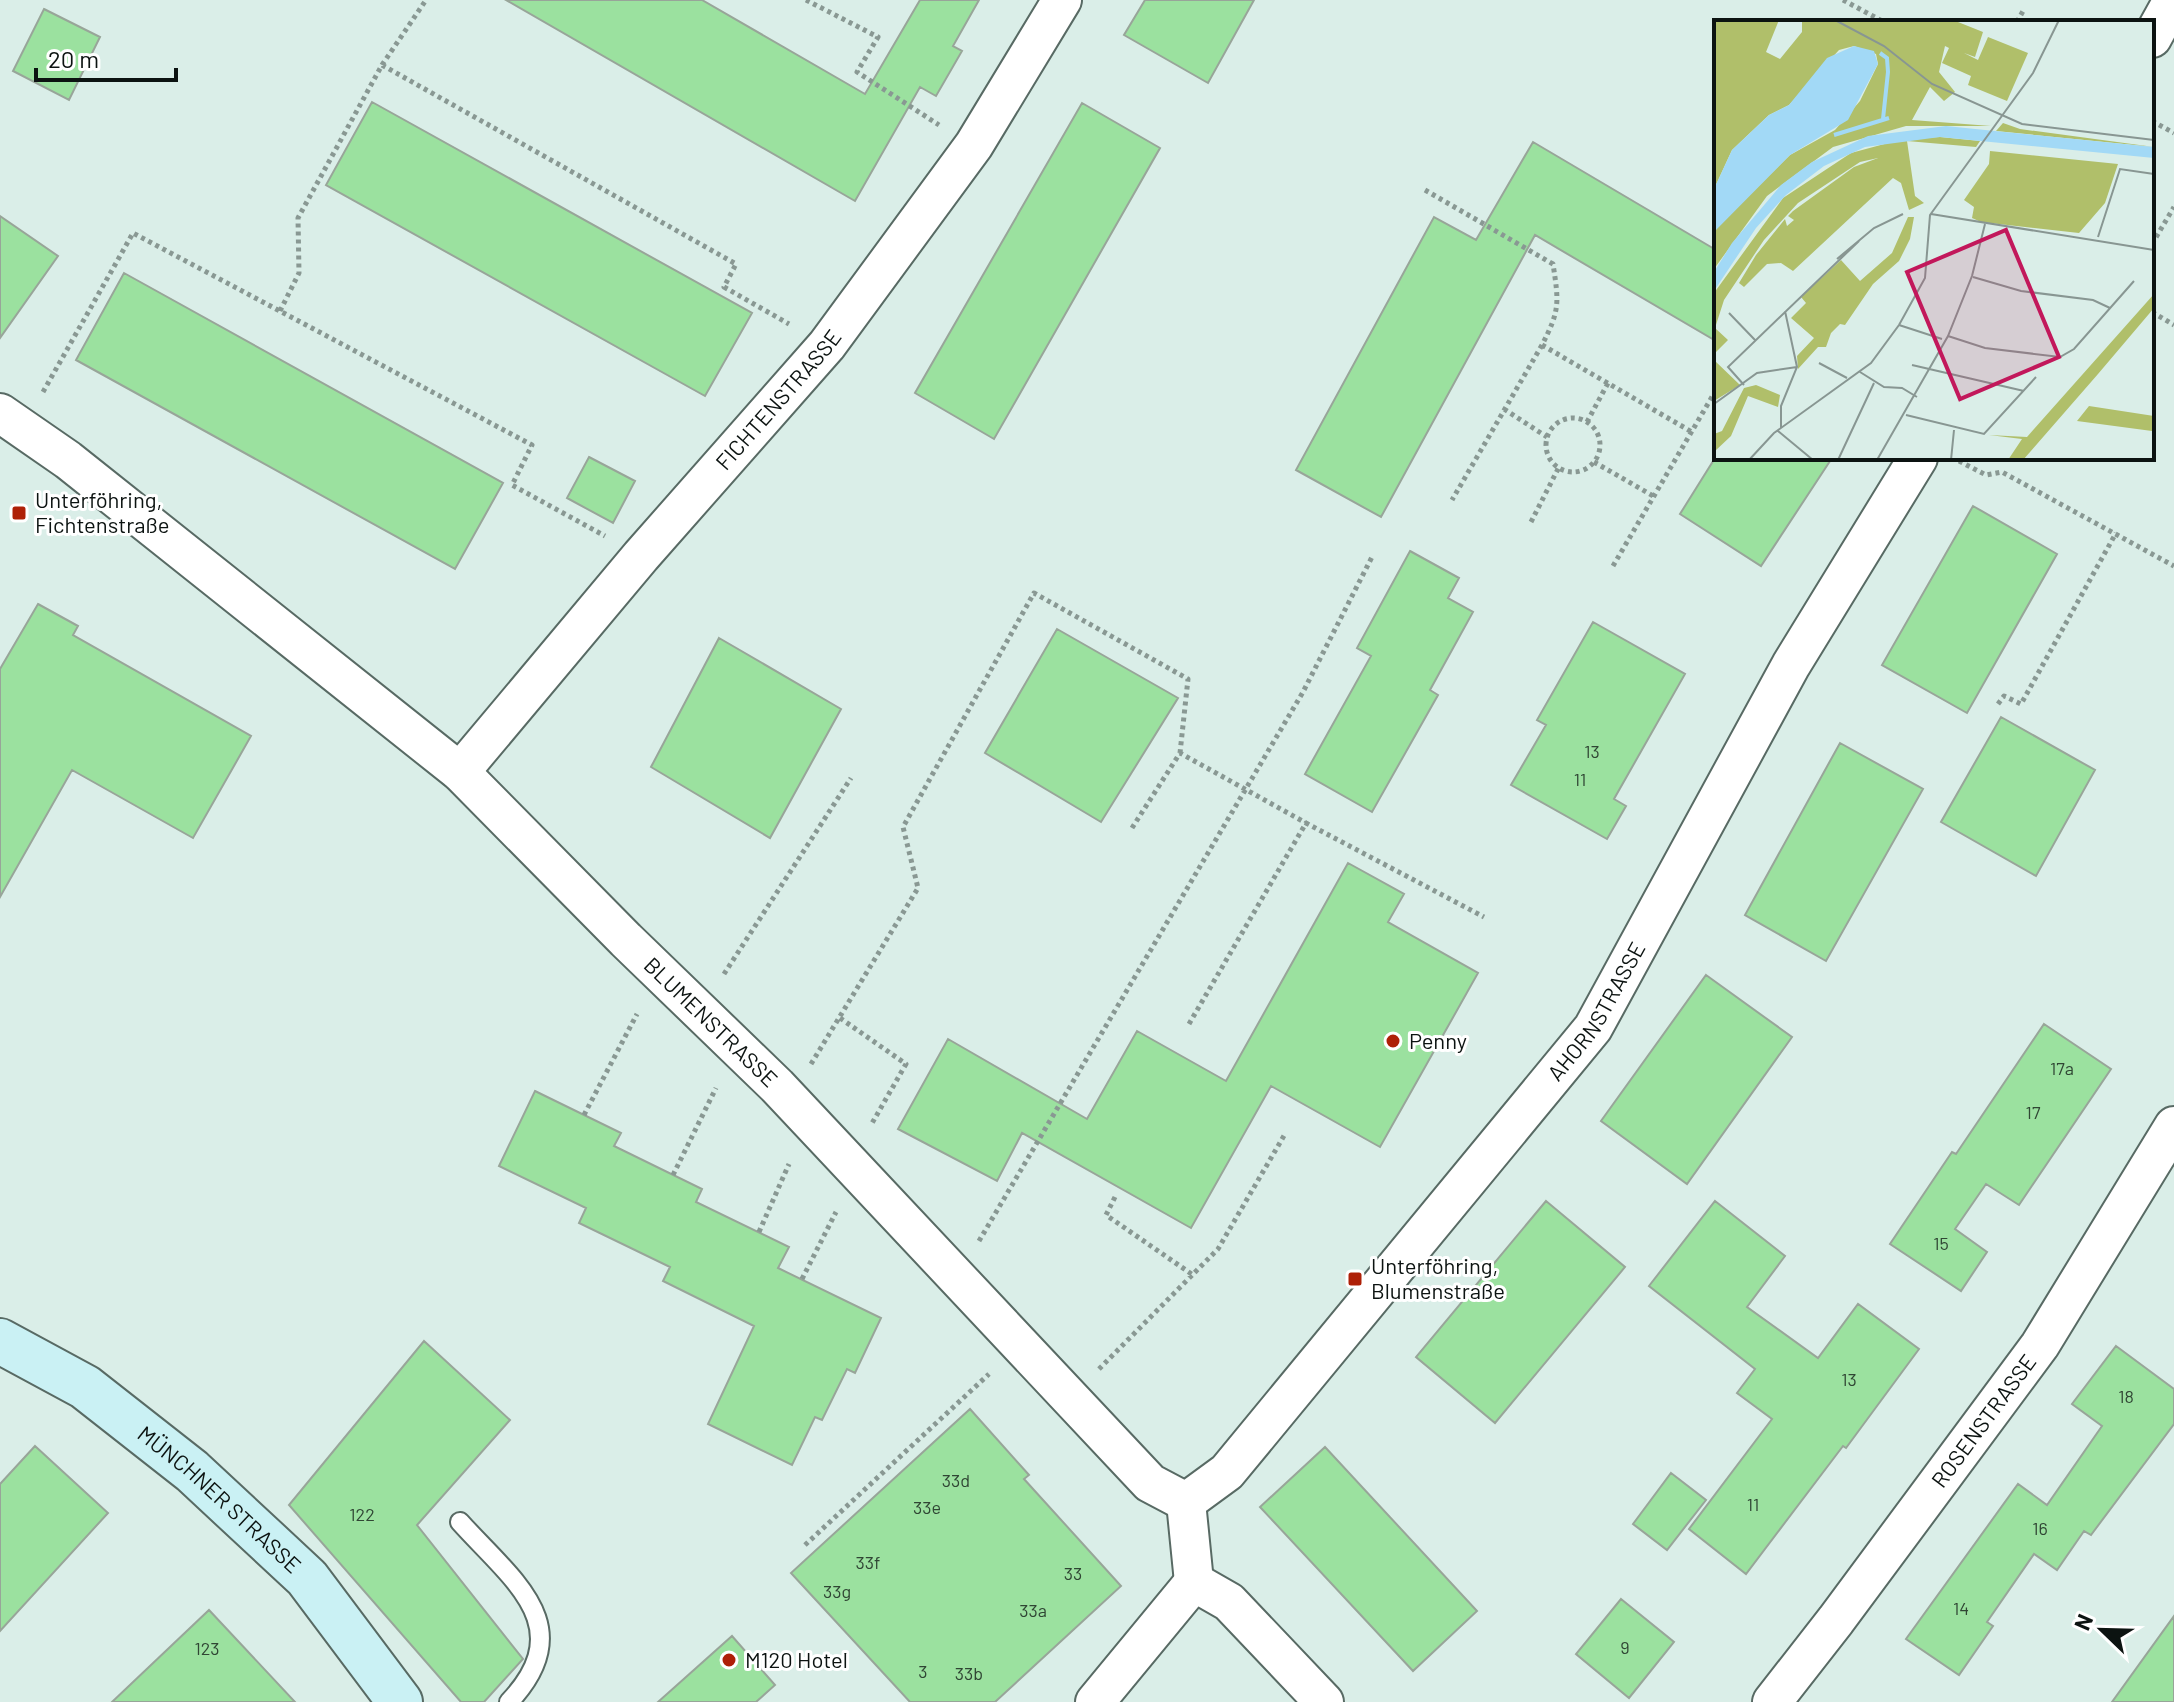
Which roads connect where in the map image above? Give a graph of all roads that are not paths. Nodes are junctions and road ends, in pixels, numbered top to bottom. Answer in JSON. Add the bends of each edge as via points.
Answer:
{"nodes":[{"id":1,"x":1062,"y":0,"type":"edge"},
{"id":2,"x":2173,"y":0,"type":"edge"},
{"id":3,"x":2154,"y":34,"type":"edge"},
{"id":4,"x":12,"y":421,"type":"edge"},
{"id":5,"x":1917,"y":460,"type":"edge"},
{"id":6,"x":460,"y":772,"type":"junction"},
{"id":7,"x":2174,"y":1126,"type":"edge"},
{"id":8,"x":0,"y":1341,"type":"edge"},
{"id":9,"x":1186,"y":1502,"type":"junction"},
{"id":10,"x":460,"y":1522,"type":"dead end"},
{"id":11,"x":1194,"y":1582,"type":"junction"},
{"id":12,"x":400,"y":1702,"type":"edge"},
{"id":13,"x":509,"y":1702,"type":"edge"},
{"id":14,"x":1095,"y":1702,"type":"edge"},
{"id":15,"x":1324,"y":1702,"type":"edge"},
{"id":16,"x":1772,"y":1702,"type":"edge"}],
"edges":[{"from":1,"to":6,"type":"street","name":"FICHTENSTRASSE","via":[[974,145],[827,345]]},
{"from":2,"to":3,"type":"street"},
{"from":4,"to":6,"type":"street","name":"BLUMENSTRASSE"},
{"from":5,"to":9,"type":"street","name":"AHORNSTRASSE","via":[[1791,665],[1593,1028],[1227,1472]]},
{"from":6,"to":9,"type":"street","name":"BLUMENSTRASSE","via":[[777,1086],[1150,1483]]},
{"from":7,"to":16,"type":"street","name":"ROSENSTRASSE","via":[[2040,1345]]},
{"from":8,"to":12,"type":"main road","name":"MÜNCHNER STRASSE","via":[[85,1387],[192,1471],[307,1578]]},
{"from":9,"to":11,"type":"street"},
{"from":10,"to":13,"type":"lane","via":[[532,1603],[539,1626],[534,1671]]},
{"from":11,"to":14,"type":"street"},
{"from":11,"to":15,"type":"street","via":[[1229,1602]]}]}
